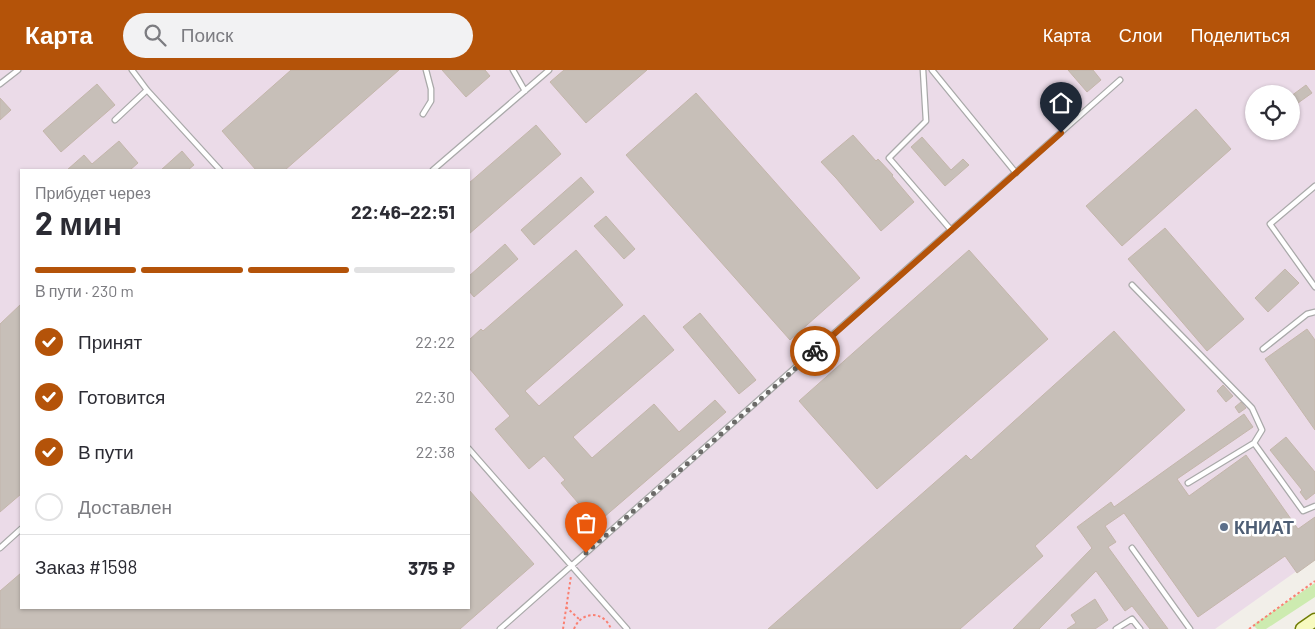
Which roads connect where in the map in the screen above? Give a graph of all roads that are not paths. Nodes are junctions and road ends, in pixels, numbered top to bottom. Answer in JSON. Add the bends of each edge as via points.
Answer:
{"nodes":[{"id":1,"x":18,"y":70,"type":"edge"},
{"id":2,"x":132,"y":70,"type":"edge"},
{"id":3,"x":426,"y":70,"type":"edge"},
{"id":4,"x":513,"y":70,"type":"edge"},
{"id":5,"x":549,"y":70,"type":"edge"},
{"id":6,"x":923,"y":70,"type":"edge"},
{"id":7,"x":932,"y":70,"type":"edge"},
{"id":8,"x":1120,"y":80,"type":"dead end"},
{"id":9,"x":0,"y":84,"type":"edge"},
{"id":10,"x":147,"y":90,"type":"junction"},
{"id":11,"x":525,"y":91,"type":"junction"},
{"id":12,"x":423,"y":114,"type":"dead end"},
{"id":13,"x":115,"y":120,"type":"dead end"},
{"id":14,"x":219,"y":169,"type":"edge"},
{"id":15,"x":434,"y":169,"type":"edge"},
{"id":16,"x":1016,"y":173,"type":"junction"},
{"id":17,"x":1315,"y":186,"type":"edge"},
{"id":18,"x":951,"y":230,"type":"junction"},
{"id":19,"x":1132,"y":285,"type":"dead end"},
{"id":20,"x":1315,"y":287,"type":"edge"},
{"id":21,"x":1315,"y":312,"type":"edge"},
{"id":22,"x":1263,"y":350,"type":"dead end"},
{"id":23,"x":1254,"y":443,"type":"junction"},
{"id":24,"x":470,"y":450,"type":"edge"},
{"id":25,"x":1188,"y":484,"type":"dead end"},
{"id":26,"x":1315,"y":506,"type":"edge"},
{"id":27,"x":20,"y":530,"type":"edge"},
{"id":28,"x":0,"y":548,"type":"edge"},
{"id":29,"x":1132,"y":548,"type":"dead end"},
{"id":30,"x":572,"y":566,"type":"junction"},
{"id":31,"x":1315,"y":620,"type":"edge"},
{"id":32,"x":500,"y":629,"type":"edge"},
{"id":33,"x":627,"y":629,"type":"edge"},
{"id":34,"x":1116,"y":629,"type":"edge"},
{"id":35,"x":1140,"y":629,"type":"edge"},
{"id":36,"x":1190,"y":629,"type":"edge"},
{"id":37,"x":1302,"y":629,"type":"edge"}],
"edges":[{"from":1,"to":9,"type":"lane"},
{"from":2,"to":10,"type":"lane"},
{"from":3,"to":12,"type":"lane","via":[[431,101]]},
{"from":4,"to":11,"type":"lane"},
{"from":5,"to":11,"type":"lane"},
{"from":6,"to":18,"type":"lane","via":[[926,121],[889,158]]},
{"from":7,"to":16,"type":"lane"},
{"from":8,"to":16,"type":"lane"},
{"from":10,"to":13,"type":"lane"},
{"from":10,"to":14,"type":"lane"},
{"from":11,"to":15,"type":"lane"},
{"from":16,"to":18,"type":"lane"},
{"from":17,"to":20,"type":"lane","via":[[1270,224]]},
{"from":18,"to":30,"type":"lane"},
{"from":19,"to":23,"type":"lane","via":[[1252,408],[1262,430]]},
{"from":21,"to":22,"type":"lane","via":[[1307,314]]},
{"from":23,"to":25,"type":"lane"},
{"from":23,"to":26,"type":"lane","via":[[1303,511]]},
{"from":24,"to":30,"type":"lane"},
{"from":27,"to":28,"type":"lane"},
{"from":29,"to":36,"type":"lane"},
{"from":30,"to":32,"type":"lane"},
{"from":30,"to":33,"type":"lane"},
{"from":31,"to":37,"type":"main road"},
{"from":34,"to":35,"type":"lane","via":[[1132,619]]}]}
